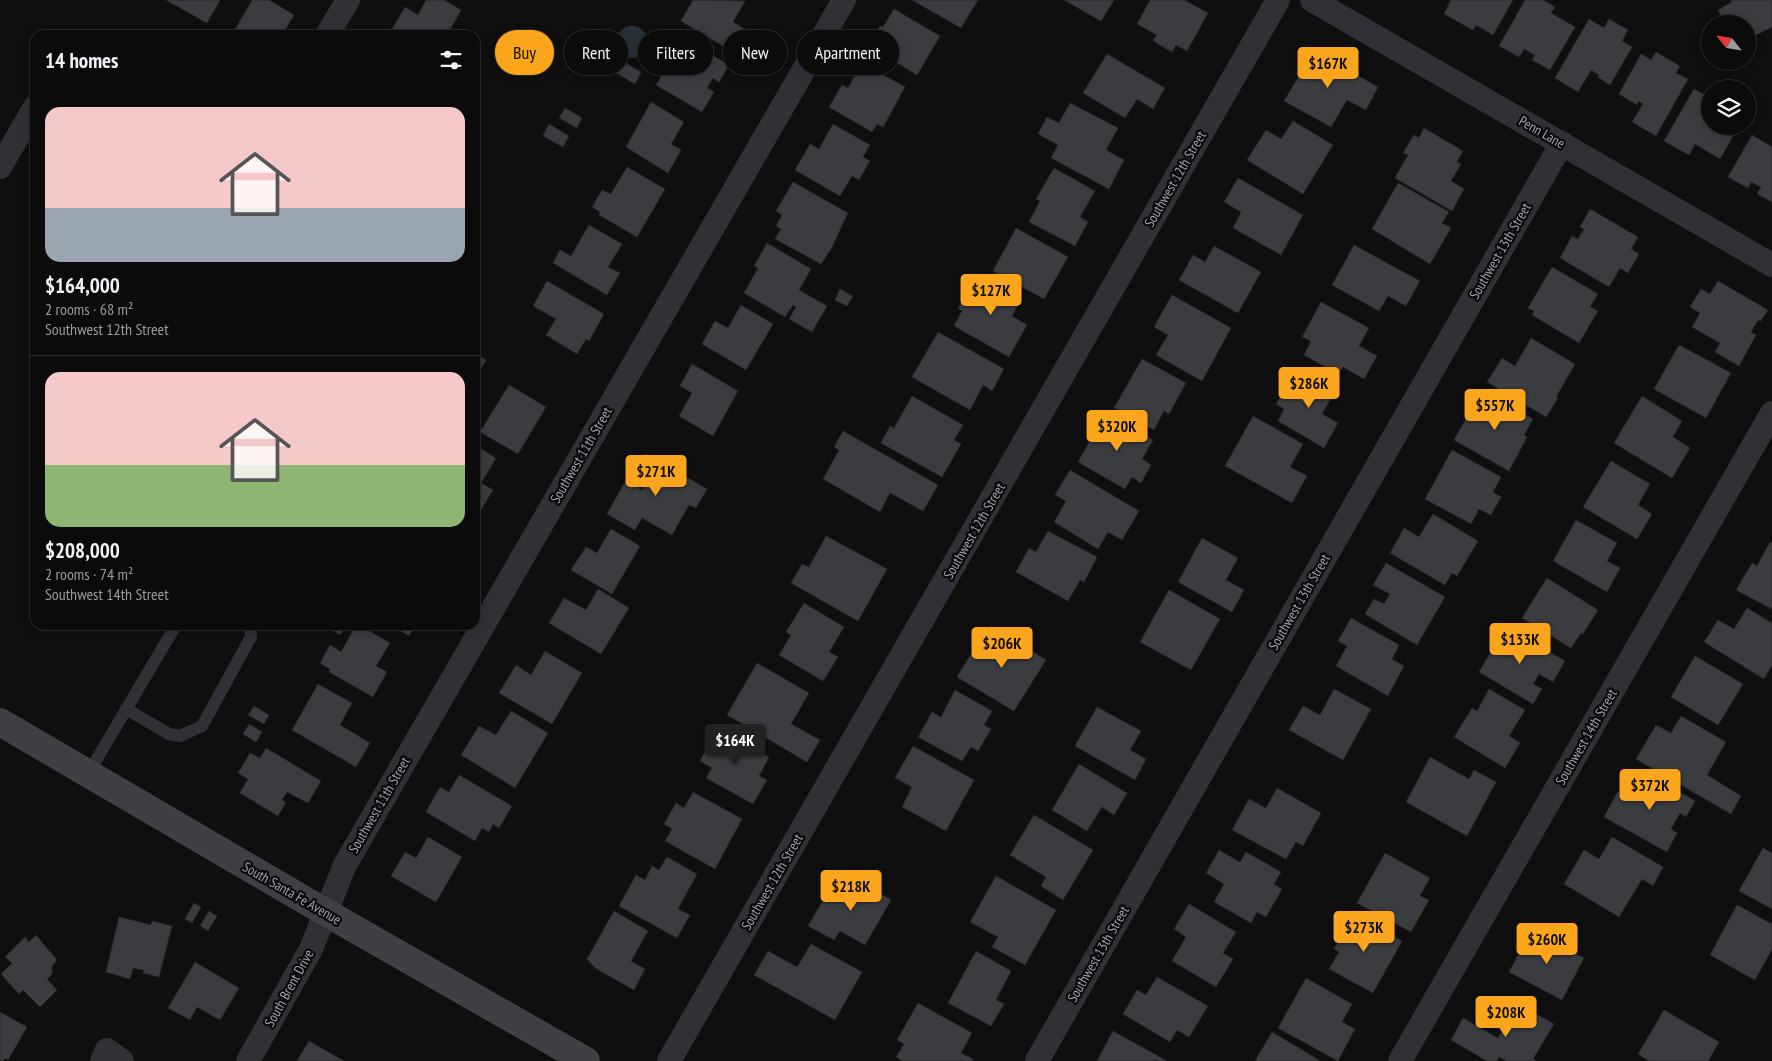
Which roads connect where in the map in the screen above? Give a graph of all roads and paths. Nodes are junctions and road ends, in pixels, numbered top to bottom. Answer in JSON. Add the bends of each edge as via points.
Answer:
{"nodes":[{"id":1,"x":348,"y":0,"type":"edge"},
{"id":2,"x":844,"y":0,"type":"edge"},
{"id":3,"x":1278,"y":0,"type":"edge"},
{"id":4,"x":1312,"y":0,"type":"edge"},
{"id":5,"x":330,"y":30,"type":"edge"},
{"id":6,"x":30,"y":115,"type":"edge"},
{"id":7,"x":1562,"y":144,"type":"junction"},
{"id":8,"x":0,"y":167,"type":"edge"},
{"id":9,"x":1772,"y":265,"type":"edge"},
{"id":10,"x":1772,"y":414,"type":"edge"},
{"id":11,"x":173,"y":630,"type":"edge"},
{"id":12,"x":250,"y":630,"type":"edge"},
{"id":13,"x":126,"y":709,"type":"junction"},
{"id":14,"x":0,"y":722,"type":"edge"},
{"id":15,"x":88,"y":774,"type":"junction"},
{"id":16,"x":325,"y":912,"type":"junction"},
{"id":17,"x":248,"y":1061,"type":"edge"},
{"id":18,"x":586,"y":1061,"type":"edge"},
{"id":19,"x":669,"y":1061,"type":"edge"},
{"id":20,"x":1037,"y":1061,"type":"edge"},
{"id":21,"x":1400,"y":1061,"type":"edge"}],
"edges":[{"from":1,"to":5,"type":"street"},
{"from":2,"to":16,"type":"street","name":"Southwest 11th Street","via":[[345,865]]},
{"from":3,"to":19,"type":"street","name":"Southwest 12th Street"},
{"from":4,"to":7,"type":"street","name":"Penn Lane"},
{"from":6,"to":8,"type":"street"},
{"from":7,"to":9,"type":"street","name":"Penn Lane"},
{"from":7,"to":20,"type":"street","name":"Southwest 13th Street"},
{"from":10,"to":21,"type":"street","name":"Southwest 14th Street"},
{"from":11,"to":13,"type":"lane"},
{"from":12,"to":13,"type":"lane","via":[[251,637],[202,726],[180,736],[169,734]]},
{"from":13,"to":15,"type":"lane"},
{"from":14,"to":15,"type":"main road","name":"South Santa Fe Avenue"},
{"from":15,"to":16,"type":"main road","name":"South Santa Fe Avenue"},
{"from":16,"to":17,"type":"street","name":"South Brent Drive","via":[[311,949]]},
{"from":16,"to":18,"type":"main road","name":"South Santa Fe Avenue"}]}
